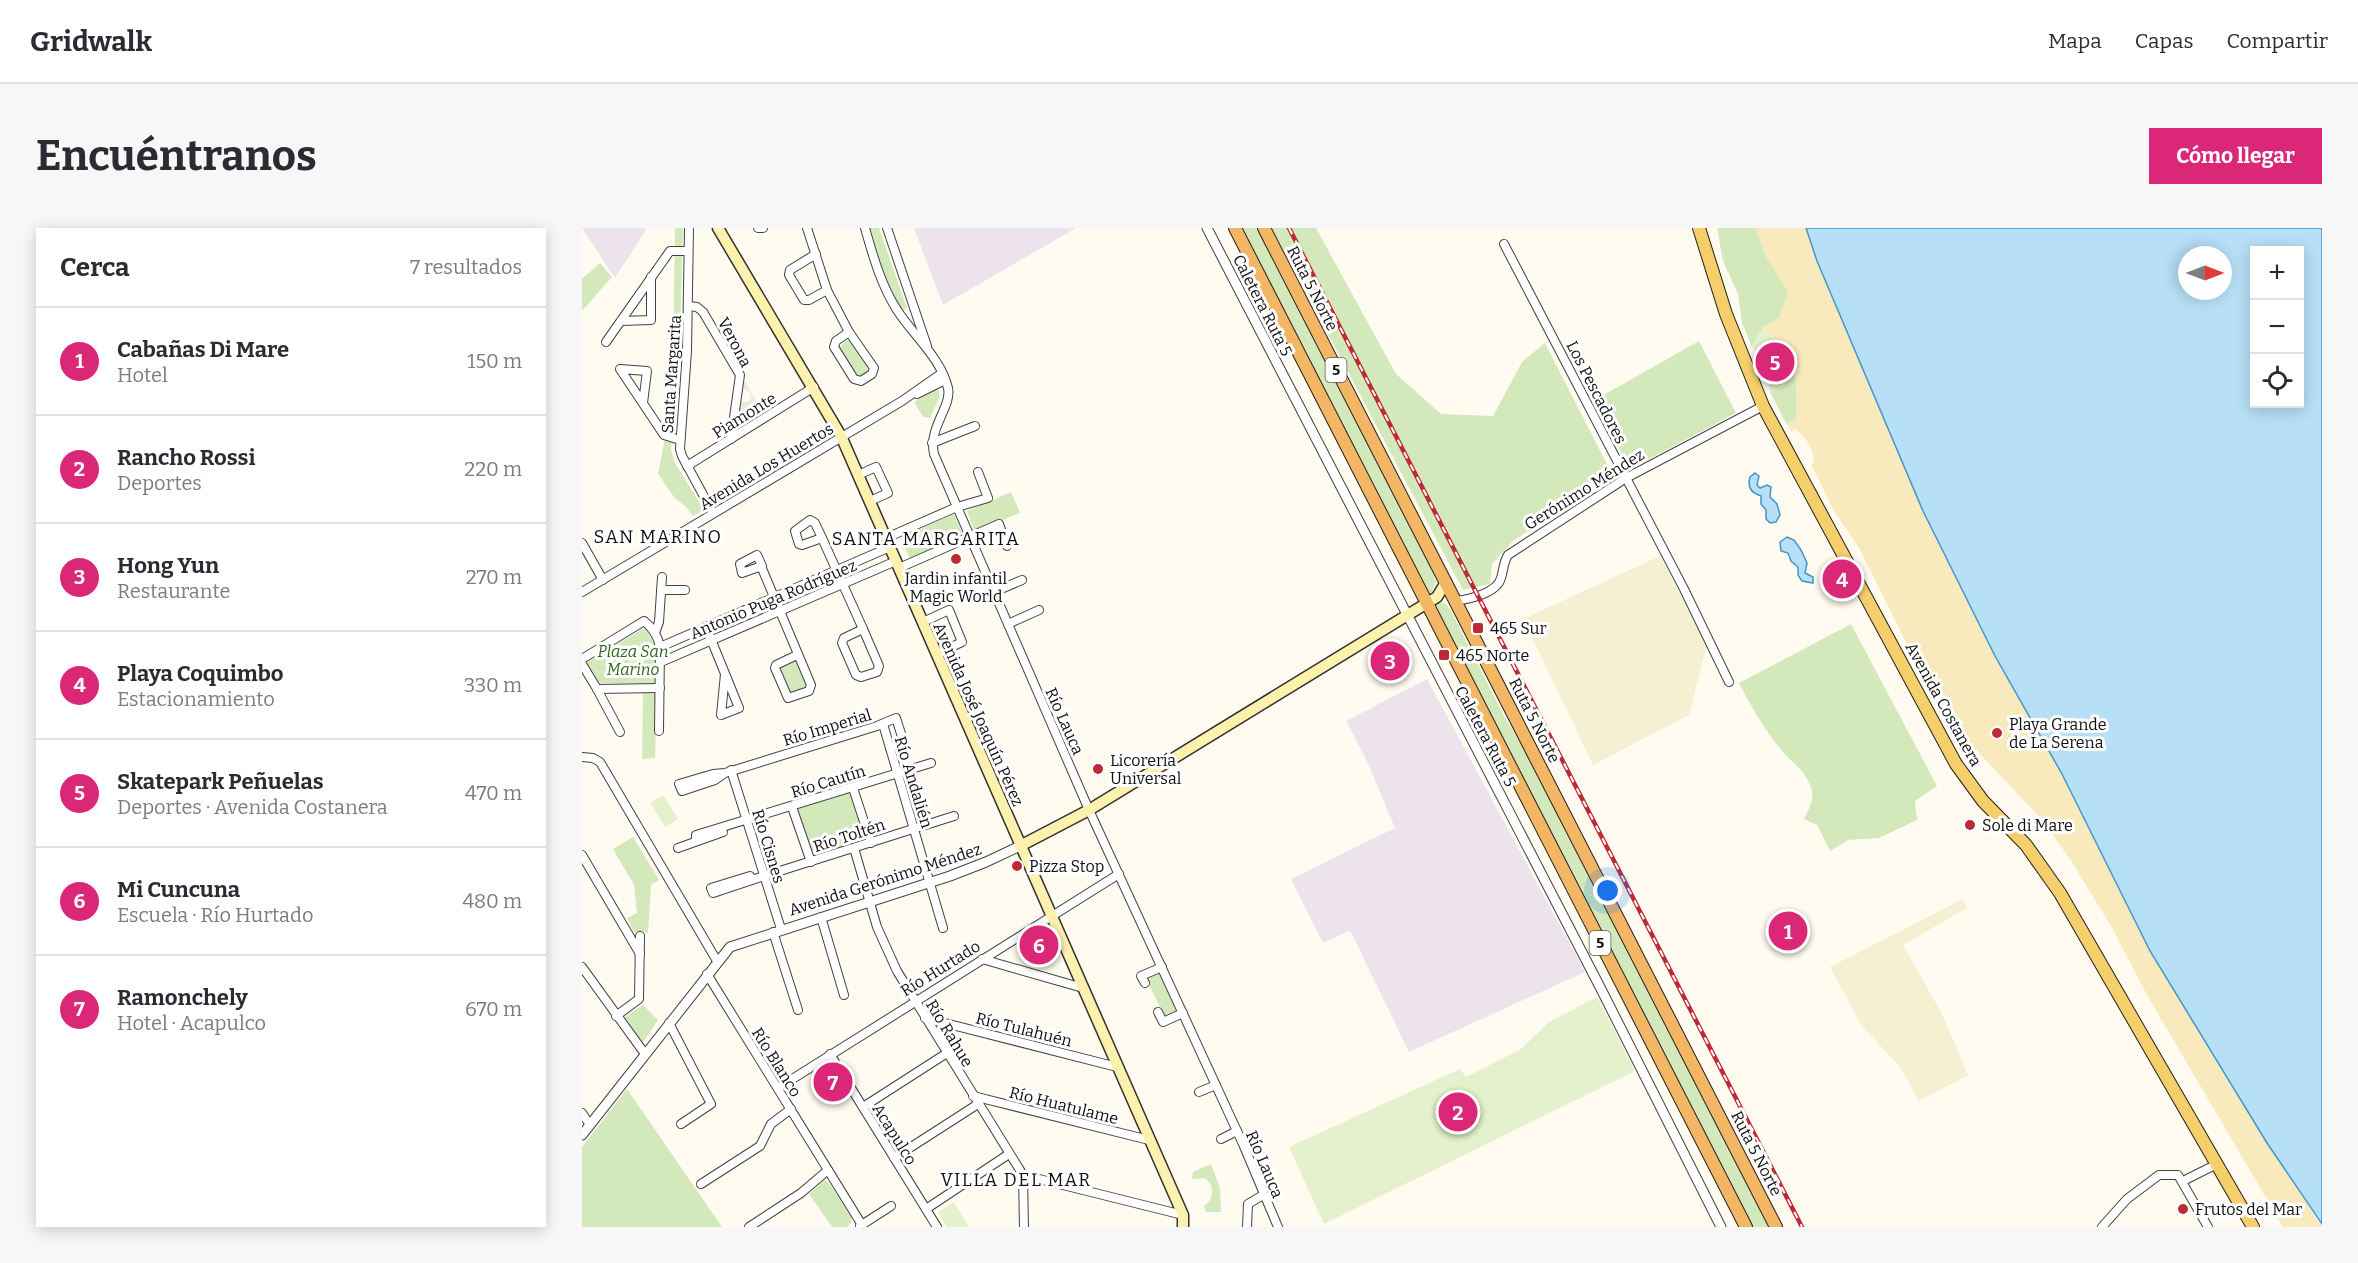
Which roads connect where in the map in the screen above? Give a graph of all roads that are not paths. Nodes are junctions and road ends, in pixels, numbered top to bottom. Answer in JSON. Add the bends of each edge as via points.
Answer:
{"nodes":[{"id":1,"x":688,"y":228,"type":"edge"},
{"id":2,"x":718,"y":228,"type":"edge"},
{"id":3,"x":758,"y":228,"type":"edge"},
{"id":4,"x":763,"y":228,"type":"edge"},
{"id":5,"x":807,"y":228,"type":"edge"},
{"id":6,"x":865,"y":228,"type":"edge"},
{"id":7,"x":887,"y":228,"type":"edge"},
{"id":8,"x":1207,"y":228,"type":"edge"},
{"id":9,"x":1235,"y":228,"type":"edge"},
{"id":10,"x":1264,"y":228,"type":"edge"},
{"id":11,"x":1699,"y":228,"type":"edge"},
{"id":12,"x":1504,"y":244,"type":"dead end"},
{"id":13,"x":688,"y":251,"type":"junction"},
{"id":14,"x":816,"y":254,"type":"junction"},
{"id":15,"x":651,"y":276,"type":"junction"},
{"id":16,"x":827,"y":290,"type":"junction"},
{"id":17,"x":688,"y":306,"type":"junction"},
{"id":18,"x":621,"y":321,"type":"junction"},
{"id":19,"x":849,"y":332,"type":"junction"},
{"id":20,"x":606,"y":342,"type":"dead end"},
{"id":21,"x":930,"y":353,"type":"junction"},
{"id":22,"x":943,"y":376,"type":"junction"},
{"id":23,"x":814,"y":387,"type":"junction"},
{"id":24,"x":642,"y":403,"type":"junction"},
{"id":25,"x":1763,"y":406,"type":"junction"},
{"id":26,"x":975,"y":426,"type":"dead end"},
{"id":27,"x":842,"y":436,"type":"junction"},
{"id":28,"x":731,"y":439,"type":"junction"},
{"id":29,"x":680,"y":440,"type":"junction"},
{"id":30,"x":932,"y":443,"type":"junction"},
{"id":31,"x":687,"y":466,"type":"junction"},
{"id":32,"x":978,"y":472,"type":"dead end"},
{"id":33,"x":858,"y":475,"type":"junction"},
{"id":34,"x":1626,"y":478,"type":"junction"},
{"id":35,"x":870,"y":501,"type":"junction"},
{"id":36,"x":957,"y":507,"type":"junction"},
{"id":37,"x":713,"y":513,"type":"junction"},
{"id":38,"x":970,"y":537,"type":"junction"},
{"id":39,"x":822,"y":538,"type":"dead end"},
{"id":40,"x":888,"y":542,"type":"junction"},
{"id":41,"x":582,"y":543,"type":"edge"},
{"id":42,"x":1007,"y":546,"type":"dead end"},
{"id":43,"x":898,"y":565,"type":"junction"},
{"id":44,"x":761,"y":566,"type":"dead end"},
{"id":45,"x":836,"y":570,"type":"junction"},
{"id":46,"x":662,"y":577,"type":"dead end"},
{"id":47,"x":603,"y":580,"type":"junction"},
{"id":48,"x":1022,"y":580,"type":"dead end"},
{"id":49,"x":1446,"y":582,"type":"junction"},
{"id":50,"x":843,"y":584,"type":"junction"},
{"id":51,"x":661,"y":590,"type":"junction"},
{"id":52,"x":685,"y":590,"type":"dead end"},
{"id":53,"x":582,"y":592,"type":"edge"},
{"id":54,"x":994,"y":592,"type":"junction"},
{"id":55,"x":1437,"y":597,"type":"junction"},
{"id":56,"x":774,"y":598,"type":"junction"},
{"id":57,"x":1456,"y":601,"type":"junction"},
{"id":58,"x":1425,"y":604,"type":"junction"},
{"id":59,"x":1038,"y":610,"type":"dead end"},
{"id":60,"x":779,"y":611,"type":"junction"},
{"id":61,"x":1406,"y":616,"type":"junction"},
{"id":62,"x":923,"y":622,"type":"junction"},
{"id":63,"x":1008,"y":624,"type":"junction"},
{"id":64,"x":706,"y":627,"type":"junction"},
{"id":65,"x":863,"y":629,"type":"junction"},
{"id":66,"x":655,"y":633,"type":"junction"},
{"id":67,"x":711,"y":640,"type":"junction"},
{"id":68,"x":660,"y":647,"type":"junction"},
{"id":69,"x":937,"y":654,"type":"junction"},
{"id":70,"x":797,"y":655,"type":"junction"},
{"id":71,"x":582,"y":659,"type":"edge"},
{"id":72,"x":661,"y":662,"type":"junction"},
{"id":73,"x":582,"y":664,"type":"edge"},
{"id":74,"x":725,"y":674,"type":"junction"},
{"id":75,"x":1729,"y":682,"type":"dead end"},
{"id":76,"x":597,"y":688,"type":"junction"},
{"id":77,"x":660,"y":688,"type":"junction"},
{"id":78,"x":883,"y":724,"type":"junction"},
{"id":79,"x":659,"y":731,"type":"dead end"},
{"id":80,"x":620,"y":732,"type":"dead end"},
{"id":81,"x":890,"y":748,"type":"junction"},
{"id":82,"x":582,"y":757,"type":"edge"},
{"id":83,"x":931,"y":763,"type":"dead end"},
{"id":84,"x":728,"y":772,"type":"junction"},
{"id":85,"x":898,"y":773,"type":"junction"},
{"id":86,"x":853,"y":788,"type":"junction"},
{"id":87,"x":792,"y":807,"type":"junction"},
{"id":88,"x":1089,"y":810,"type":"junction"},
{"id":89,"x":954,"y":816,"type":"dead end"},
{"id":90,"x":747,"y":821,"type":"junction"},
{"id":91,"x":915,"y":829,"type":"junction"},
{"id":92,"x":871,"y":843,"type":"junction"},
{"id":93,"x":1020,"y":846,"type":"junction"},
{"id":94,"x":678,"y":848,"type":"dead end"},
{"id":95,"x":854,"y":848,"type":"junction"},
{"id":96,"x":582,"y":855,"type":"edge"},
{"id":97,"x":811,"y":862,"type":"junction"},
{"id":98,"x":1119,"y":874,"type":"junction"},
{"id":99,"x":764,"y":876,"type":"junction"},
{"id":100,"x":752,"y":880,"type":"dead end"},
{"id":101,"x":930,"y":882,"type":"junction"},
{"id":102,"x":869,"y":901,"type":"junction"},
{"id":103,"x":1051,"y":915,"type":"junction"},
{"id":104,"x":820,"y":917,"type":"junction"},
{"id":105,"x":944,"y":928,"type":"dead end"},
{"id":106,"x":777,"y":930,"type":"junction"},
{"id":107,"x":640,"y":936,"type":"dead end"},
{"id":108,"x":640,"y":954,"type":"junction"},
{"id":109,"x":982,"y":958,"type":"junction"},
{"id":110,"x":717,"y":961,"type":"junction"},
{"id":111,"x":582,"y":967,"type":"edge"},
{"id":112,"x":1162,"y":967,"type":"junction"},
{"id":113,"x":707,"y":974,"type":"junction"},
{"id":114,"x":1145,"y":983,"type":"dead end"},
{"id":115,"x":1083,"y":987,"type":"junction"},
{"id":116,"x":844,"y":995,"type":"dead end"},
{"id":117,"x":914,"y":1000,"type":"junction"},
{"id":118,"x":798,"y":1011,"type":"dead end"},
{"id":119,"x":1158,"y":1012,"type":"dead end"},
{"id":120,"x":1183,"y":1013,"type":"junction"},
{"id":121,"x":616,"y":1016,"type":"junction"},
{"id":122,"x":925,"y":1018,"type":"junction"},
{"id":123,"x":669,"y":1023,"type":"junction"},
{"id":124,"x":947,"y":1053,"type":"junction"},
{"id":125,"x":645,"y":1054,"type":"junction"},
{"id":126,"x":830,"y":1054,"type":"junction"},
{"id":127,"x":1117,"y":1067,"type":"junction"},
{"id":128,"x":1216,"y":1085,"type":"junction"},
{"id":129,"x":778,"y":1088,"type":"junction"},
{"id":130,"x":1199,"y":1092,"type":"dead end"},
{"id":131,"x":973,"y":1096,"type":"junction"},
{"id":132,"x":978,"y":1104,"type":"junction"},
{"id":133,"x":863,"y":1107,"type":"junction"},
{"id":134,"x":791,"y":1109,"type":"junction"},
{"id":135,"x":582,"y":1113,"type":"edge"},
{"id":136,"x":681,"y":1124,"type":"dead end"},
{"id":137,"x":590,"y":1125,"type":"junction"},
{"id":138,"x":1237,"y":1131,"type":"junction"},
{"id":139,"x":582,"y":1135,"type":"edge"},
{"id":140,"x":1221,"y":1138,"type":"dead end"},
{"id":141,"x":1149,"y":1140,"type":"junction"},
{"id":142,"x":1009,"y":1154,"type":"junction"},
{"id":143,"x":894,"y":1158,"type":"junction"},
{"id":144,"x":2217,"y":1164,"type":"junction"},
{"id":145,"x":828,"y":1170,"type":"junction"},
{"id":146,"x":1023,"y":1175,"type":"junction"},
{"id":147,"x":2183,"y":1181,"type":"junction"},
{"id":148,"x":701,"y":1184,"type":"dead end"},
{"id":149,"x":1263,"y":1195,"type":"junction"},
{"id":150,"x":891,"y":1206,"type":"dead end"},
{"id":151,"x":926,"y":1209,"type":"junction"},
{"id":152,"x":1183,"y":1215,"type":"junction"},
{"id":153,"x":860,"y":1226,"type":"edge"},
{"id":154,"x":749,"y":1227,"type":"edge"},
{"id":155,"x":937,"y":1227,"type":"edge"},
{"id":156,"x":1024,"y":1227,"type":"edge"},
{"id":157,"x":1183,"y":1227,"type":"edge"},
{"id":158,"x":1247,"y":1227,"type":"edge"},
{"id":159,"x":1278,"y":1227,"type":"edge"},
{"id":160,"x":1721,"y":1227,"type":"edge"},
{"id":161,"x":1746,"y":1227,"type":"edge"},
{"id":162,"x":1776,"y":1227,"type":"edge"},
{"id":163,"x":2102,"y":1227,"type":"edge"},
{"id":164,"x":2208,"y":1227,"type":"edge"},
{"id":165,"x":2253,"y":1227,"type":"edge"}],
"edges":[{"from":1,"to":13,"type":"street","name":"Santa Margarita"},
{"from":2,"to":23,"type":"main road","name":"Avenida José Joaquín Pérez"},
{"from":3,"to":4,"type":"street"},
{"from":5,"to":14,"type":"street"},
{"from":6,"to":21,"type":"street","via":[[889,296]]},
{"from":7,"to":21,"type":"street"},
{"from":8,"to":61,"type":"street","name":"Caletera Ruta 5"},
{"from":9,"to":58,"type":"highway","number":"5"},
{"from":10,"to":49,"type":"highway","name":"Ruta 5 Norte","number":"5"},
{"from":11,"to":25,"type":"main road","name":"Avenida Costanera","via":[[1726,314]]},
{"from":12,"to":34,"type":"street","name":"Los Pescadores"},
{"from":13,"to":15,"type":"street","via":[[670,251]]},
{"from":13,"to":17,"type":"street","name":"Santa Margarita"},
{"from":14,"to":16,"type":"street"},
{"from":14,"to":16,"type":"street","via":[[789,274],[804,300]]},
{"from":15,"to":18,"type":"street"},
{"from":15,"to":18,"type":"street","via":[[651,320]]},
{"from":16,"to":19,"type":"street"},
{"from":17,"to":28,"type":"street","name":"Verona","via":[[703,312],[740,375]]},
{"from":17,"to":29,"type":"street","name":"Santa Margarita"},
{"from":18,"to":20,"type":"street"},
{"from":19,"to":19,"type":"street","via":[[873,368],[872,374],[861,381],[854,379],[835,349],[836,341]]},
{"from":21,"to":22,"type":"street"},
{"from":22,"to":27,"type":"street","name":"Avenida Los Huertos"},
{"from":22,"to":30,"type":"street","via":[[948,399]]},
{"from":23,"to":27,"type":"main road","name":"Avenida José Joaquín Pérez"},
{"from":23,"to":28,"type":"street","name":"Piamonte"},
{"from":24,"to":24,"type":"street","via":[[626,378],[620,369],[647,371]]},
{"from":24,"to":29,"type":"street","via":[[664,435]]},
{"from":25,"to":34,"type":"street","name":"Gerónimo Méndez"},
{"from":25,"to":144,"type":"main road","name":"Avenida Costanera","via":[[1956,764],[1983,801],[2026,845],[2060,893]]},
{"from":26,"to":30,"type":"street"},
{"from":27,"to":33,"type":"main road","name":"Avenida José Joaquín Pérez"},
{"from":27,"to":37,"type":"street","name":"Avenida Los Huertos"},
{"from":28,"to":31,"type":"street","name":"Piamonte"},
{"from":29,"to":31,"type":"street","name":"Santa Margarita"},
{"from":30,"to":36,"type":"street","name":"Río Lauca"},
{"from":31,"to":37,"type":"street","name":"Santa Margarita"},
{"from":32,"to":36,"type":"street","name":"Antonio Puga Rodríguez","via":[[988,498]]},
{"from":33,"to":35,"type":"main road","name":"Avenida José Joaquín Pérez"},
{"from":33,"to":35,"type":"street","via":[[876,467],[888,493]]},
{"from":34,"to":57,"type":"street","name":"Gerónimo Méndez","via":[[1508,555],[1496,586]]},
{"from":34,"to":75,"type":"street","name":"Los Pescadores"},
{"from":35,"to":40,"type":"main road","name":"Avenida José Joaquín Pérez"},
{"from":36,"to":38,"type":"street","name":"Río Lauca"},
{"from":36,"to":40,"type":"street","name":"Antonio Puga Rodríguez"},
{"from":37,"to":47,"type":"street","name":"Avenida Los Huertos"},
{"from":38,"to":42,"type":"street","name":"Antonio Puga Rodríguez","via":[[999,524]]},
{"from":38,"to":43,"type":"street","name":"Antonio Puga Rodríguez"},
{"from":38,"to":54,"type":"street","name":"Río Lauca"},
{"from":39,"to":45,"type":"street"},
{"from":40,"to":43,"type":"main road","name":"Avenida José Joaquín Pérez"},
{"from":40,"to":45,"type":"street","name":"Antonio Puga Rodríguez"},
{"from":41,"to":47,"type":"street"},
{"from":43,"to":50,"type":"street","name":"Antonio Puga Rodríguez"},
{"from":43,"to":62,"type":"main road","name":"Avenida José Joaquín Pérez"},
{"from":44,"to":56,"type":"street"},
{"from":45,"to":50,"type":"street"},
{"from":45,"to":56,"type":"street","name":"Antonio Puga Rodríguez"},
{"from":46,"to":51,"type":"street"},
{"from":47,"to":53,"type":"street","name":"Avenida Los Huertos"},
{"from":48,"to":54,"type":"street"},
{"from":49,"to":55,"type":"main road"},
{"from":49,"to":57,"type":"highway","name":"Ruta 5 Norte","number":"5"},
{"from":50,"to":60,"type":"street","name":"Antonio Puga Rodríguez"},
{"from":50,"to":65,"type":"street"},
{"from":51,"to":52,"type":"street"},
{"from":51,"to":66,"type":"street"},
{"from":54,"to":63,"type":"street","name":"Río Lauca"},
{"from":55,"to":57,"type":"main road"},
{"from":55,"to":58,"type":"main road"},
{"from":56,"to":60,"type":"street"},
{"from":56,"to":64,"type":"street","name":"Antonio Puga Rodríguez"},
{"from":57,"to":162,"type":"highway","name":"Ruta 5 Norte","number":"5"},
{"from":58,"to":61,"type":"main road"},
{"from":58,"to":161,"type":"highway","number":"5"},
{"from":59,"to":63,"type":"street"},
{"from":60,"to":67,"type":"street","name":"Antonio Puga Rodríguez"},
{"from":60,"to":70,"type":"street"},
{"from":61,"to":88,"type":"main road","name":"Avenida Gerónimo Méndez"},
{"from":61,"to":160,"type":"street","name":"Caletera Ruta 5"},
{"from":62,"to":69,"type":"main road","name":"Avenida José Joaquín Pérez"},
{"from":62,"to":69,"type":"street","via":[[949,610],[962,642]]},
{"from":63,"to":88,"type":"street","name":"Río Lauca"},
{"from":64,"to":67,"type":"street"},
{"from":64,"to":68,"type":"street","name":"Antonio Puga Rodríguez"},
{"from":65,"to":65,"type":"street","via":[[879,666],[877,672],[861,677],[856,675],[842,643]]},
{"from":66,"to":68,"type":"street"},
{"from":66,"to":71,"type":"street","via":[[644,621]]},
{"from":67,"to":72,"type":"street","name":"Antonio Puga Rodríguez"},
{"from":67,"to":74,"type":"street"},
{"from":68,"to":72,"type":"street"},
{"from":69,"to":93,"type":"main road","name":"Avenida José Joaquín Pérez"},
{"from":70,"to":70,"type":"street","via":[[774,668],[786,696],[791,698],[809,691],[812,685]]},
{"from":72,"to":77,"type":"street"},
{"from":73,"to":76,"type":"street"},
{"from":74,"to":74,"type":"street","via":[[722,705],[721,715],[739,708]]},
{"from":76,"to":77,"type":"street"},
{"from":76,"to":80,"type":"street"},
{"from":77,"to":79,"type":"street"},
{"from":78,"to":81,"type":"street","name":"Río Andalién"},
{"from":78,"to":81,"type":"street","name":"Río Imperial","via":[[896,717],[904,743]]},
{"from":78,"to":84,"type":"street","name":"Río Imperial"},
{"from":81,"to":85,"type":"street","name":"Río Andalién"},
{"from":82,"to":110,"type":"street","via":[[600,762]]},
{"from":83,"to":85,"type":"street","name":"Río Cautín"},
{"from":84,"to":84,"type":"street","name":"Río Imperial","via":[[682,791],[679,784],[713,774]]},
{"from":84,"to":90,"type":"street","name":"Río Cisnes"},
{"from":85,"to":86,"type":"street","name":"Río Cautín"},
{"from":85,"to":91,"type":"street","name":"Río Andalién"},
{"from":86,"to":87,"type":"street","name":"Río Cautín"},
{"from":86,"to":92,"type":"street"},
{"from":87,"to":90,"type":"street","name":"Río Cautín"},
{"from":87,"to":97,"type":"street"},
{"from":88,"to":93,"type":"main road","name":"Avenida Gerónimo Méndez"},
{"from":88,"to":98,"type":"street","name":"Río Lauca"},
{"from":89,"to":91,"type":"street","name":"Río Toltén"},
{"from":90,"to":94,"type":"street","name":"Río Cautín"},
{"from":90,"to":99,"type":"street","name":"Río Cisnes"},
{"from":91,"to":92,"type":"street","name":"Río Toltén"},
{"from":91,"to":101,"type":"street","name":"Río Andalién"},
{"from":92,"to":95,"type":"street","name":"Río Toltén"},
{"from":93,"to":101,"type":"street","name":"Avenida Gerónimo Méndez"},
{"from":93,"to":103,"type":"main road","name":"Avenida José Joaquín Pérez"},
{"from":95,"to":97,"type":"street","name":"Río Toltén"},
{"from":95,"to":102,"type":"street","name":"Río Rahue"},
{"from":96,"to":108,"type":"street"},
{"from":97,"to":99,"type":"street","name":"Río Toltén"},
{"from":98,"to":103,"type":"street","name":"Río Hurtado"},
{"from":98,"to":112,"type":"street","name":"Río Lauca"},
{"from":99,"to":100,"type":"street","name":"Río Toltén"},
{"from":99,"to":106,"type":"street","name":"Río Cisnes"},
{"from":101,"to":102,"type":"street","name":"Avenida Gerónimo Méndez"},
{"from":101,"to":105,"type":"street","name":"Río Andalién"},
{"from":102,"to":104,"type":"street","name":"Avenida Gerónimo Méndez"},
{"from":102,"to":117,"type":"street","name":"Río Rahue","via":[[889,956]]},
{"from":103,"to":109,"type":"street","name":"Río Hurtado"},
{"from":103,"to":115,"type":"main road","name":"Avenida José Joaquín Pérez"},
{"from":104,"to":106,"type":"street","name":"Avenida Gerónimo Méndez"},
{"from":104,"to":116,"type":"street"},
{"from":106,"to":110,"type":"street","name":"Avenida Gerónimo Méndez","via":[[734,944]]},
{"from":106,"to":118,"type":"street","name":"Río Cisnes"},
{"from":107,"to":108,"type":"street"},
{"from":108,"to":121,"type":"street","via":[[639,999]]},
{"from":109,"to":115,"type":"street"},
{"from":109,"to":117,"type":"street","name":"Río Hurtado"},
{"from":110,"to":113,"type":"street","name":"Avenida Gerónimo Méndez"},
{"from":111,"to":121,"type":"street"},
{"from":112,"to":114,"type":"street","via":[[1141,976]]},
{"from":112,"to":120,"type":"street","name":"Río Lauca"},
{"from":113,"to":123,"type":"street","name":"Avenida Gerónimo Méndez"},
{"from":113,"to":129,"type":"street","name":"Río Blanco"},
{"from":115,"to":127,"type":"main road","name":"Avenida José Joaquín Pérez"},
{"from":117,"to":122,"type":"street","name":"Río Rahue"},
{"from":117,"to":126,"type":"street","name":"Río Hurtado"},
{"from":119,"to":120,"type":"street","via":[[1163,1022]]},
{"from":120,"to":128,"type":"street","name":"Río Lauca"},
{"from":121,"to":125,"type":"street"},
{"from":122,"to":124,"type":"street","name":"Río Rahue"},
{"from":122,"to":127,"type":"street","name":"Río Tulahuén"},
{"from":123,"to":125,"type":"street","name":"Avenida Gerónimo Méndez"},
{"from":123,"to":136,"type":"street","via":[[711,1104]]},
{"from":124,"to":131,"type":"street","name":"Río Rahue"},
{"from":124,"to":133,"type":"street"},
{"from":125,"to":137,"type":"street","name":"Avenida Gerónimo Méndez"},
{"from":126,"to":129,"type":"street","name":"Río Hurtado"},
{"from":126,"to":133,"type":"street","name":"Acapulco"},
{"from":127,"to":141,"type":"main road","name":"Avenida José Joaquín Pérez"},
{"from":128,"to":130,"type":"street"},
{"from":128,"to":138,"type":"street","name":"Río Lauca"},
{"from":129,"to":134,"type":"street","name":"Río Blanco"},
{"from":131,"to":132,"type":"street","name":"Río Rahue"},
{"from":131,"to":141,"type":"street","name":"Río Huatulame"},
{"from":132,"to":142,"type":"street","name":"Río Rahue"},
{"from":132,"to":143,"type":"street"},
{"from":133,"to":143,"type":"street","name":"Acapulco"},
{"from":134,"to":145,"type":"street","name":"Río Blanco"},
{"from":134,"to":148,"type":"street","via":[[771,1124],[760,1146]]},
{"from":135,"to":137,"type":"street"},
{"from":137,"to":139,"type":"street","name":"Avenida Gerónimo Méndez"},
{"from":138,"to":140,"type":"street"},
{"from":138,"to":149,"type":"street","name":"Río Lauca"},
{"from":141,"to":152,"type":"main road","name":"Avenida José Joaquín Pérez"},
{"from":142,"to":146,"type":"street","name":"Río Rahue"},
{"from":142,"to":151,"type":"street"},
{"from":143,"to":151,"type":"street","name":"Acapulco"},
{"from":144,"to":147,"type":"street"},
{"from":144,"to":165,"type":"main road","name":"Avenida Costanera"},
{"from":145,"to":153,"type":"street","name":"Río Blanco"},
{"from":145,"to":154,"type":"street"},
{"from":146,"to":152,"type":"street"},
{"from":146,"to":156,"type":"street"},
{"from":147,"to":163,"type":"street","via":[[2178,1175],[2159,1175],[2127,1199]]},
{"from":147,"to":164,"type":"street"},
{"from":149,"to":158,"type":"street","via":[[1248,1204]]},
{"from":149,"to":159,"type":"street","name":"Río Lauca"},
{"from":150,"to":153,"type":"street"},
{"from":151,"to":155,"type":"street","name":"Acapulco"},
{"from":152,"to":157,"type":"main road","name":"Avenida José Joaquín Pérez"}]}
